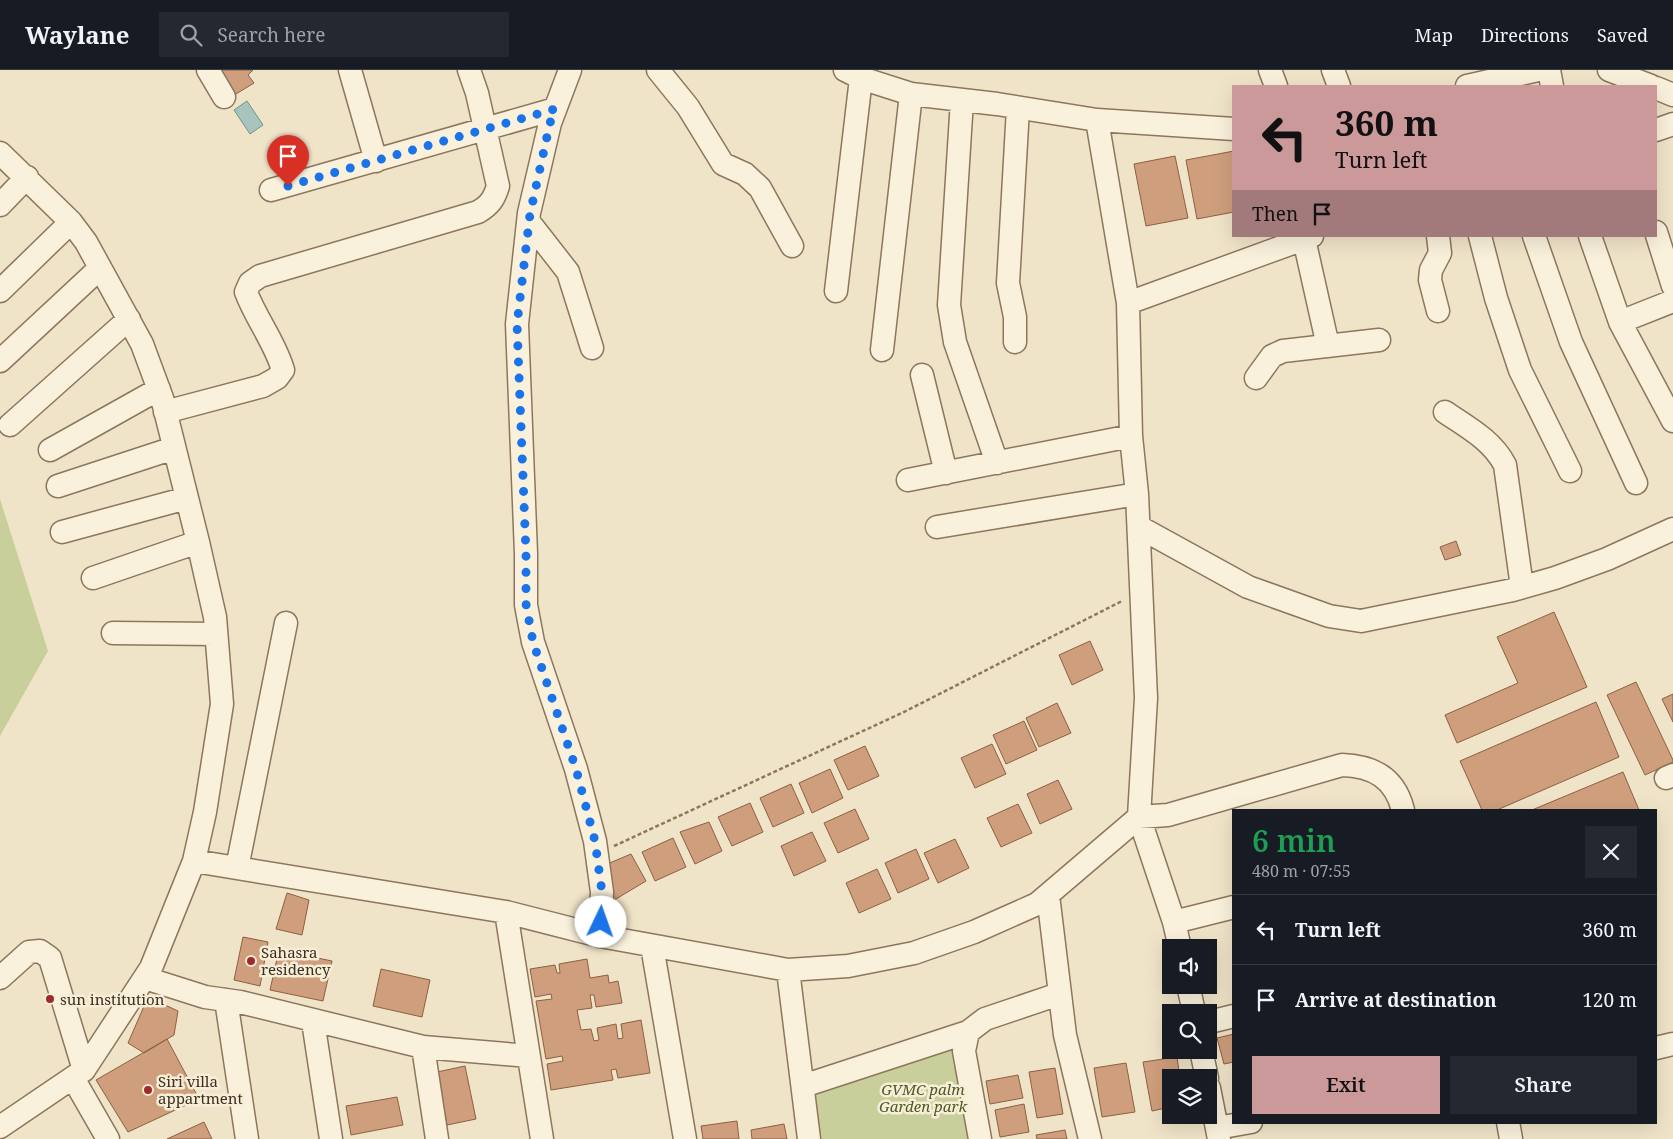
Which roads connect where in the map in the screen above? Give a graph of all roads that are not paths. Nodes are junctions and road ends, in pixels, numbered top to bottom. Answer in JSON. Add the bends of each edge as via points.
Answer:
{"nodes":[{"id":1,"x":208,"y":70,"type":"edge"},
{"id":2,"x":350,"y":70,"type":"edge"},
{"id":3,"x":469,"y":70,"type":"edge"},
{"id":4,"x":570,"y":70,"type":"edge"},
{"id":5,"x":658,"y":70,"type":"edge"},
{"id":6,"x":1270,"y":70,"type":"edge"},
{"id":7,"x":1333,"y":70,"type":"edge"},
{"id":8,"x":1538,"y":70,"type":"edge"},
{"id":9,"x":1549,"y":70,"type":"edge"},
{"id":10,"x":1609,"y":70,"type":"edge"},
{"id":11,"x":853,"y":74,"type":"edge"},
{"id":12,"x":1276,"y":85,"type":"edge"},
{"id":13,"x":1339,"y":85,"type":"edge"},
{"id":14,"x":1471,"y":85,"type":"edge"},
{"id":15,"x":1552,"y":85,"type":"edge"},
{"id":16,"x":1648,"y":85,"type":"edge"},
{"id":17,"x":1657,"y":88,"type":"edge"},
{"id":18,"x":911,"y":94,"type":"junction"},
{"id":19,"x":1673,"y":95,"type":"edge"},
{"id":20,"x":224,"y":97,"type":"dead end"},
{"id":21,"x":962,"y":100,"type":"junction"},
{"id":22,"x":1018,"y":108,"type":"junction"},
{"id":23,"x":555,"y":109,"type":"junction"},
{"id":24,"x":1097,"y":120,"type":"junction"},
{"id":25,"x":1673,"y":124,"type":"edge"},
{"id":26,"x":1232,"y":129,"type":"edge"},
{"id":27,"x":486,"y":130,"type":"junction"},
{"id":28,"x":1657,"y":130,"type":"edge"},
{"id":29,"x":0,"y":153,"type":"edge"},
{"id":30,"x":376,"y":161,"type":"junction"},
{"id":31,"x":27,"y":177,"type":"junction"},
{"id":32,"x":271,"y":190,"type":"dead end"},
{"id":33,"x":0,"y":205,"type":"edge"},
{"id":34,"x":71,"y":222,"type":"junction"},
{"id":35,"x":528,"y":222,"type":"junction"},
{"id":36,"x":1657,"y":235,"type":"edge"},
{"id":37,"x":1438,"y":237,"type":"edge"},
{"id":38,"x":1480,"y":237,"type":"edge"},
{"id":39,"x":1534,"y":237,"type":"edge"},
{"id":40,"x":1590,"y":237,"type":"edge"},
{"id":41,"x":1308,"y":238,"type":"edge"},
{"id":42,"x":792,"y":246,"type":"dead end"},
{"id":43,"x":100,"y":268,"type":"junction"},
{"id":44,"x":1673,"y":286,"type":"edge"},
{"id":45,"x":0,"y":291,"type":"edge"},
{"id":46,"x":836,"y":291,"type":"dead end"},
{"id":47,"x":1673,"y":301,"type":"edge"},
{"id":48,"x":1128,"y":303,"type":"junction"},
{"id":49,"x":1438,"y":311,"type":"dead end"},
{"id":50,"x":129,"y":319,"type":"junction"},
{"id":51,"x":1620,"y":322,"type":"junction"},
{"id":52,"x":1379,"y":340,"type":"dead end"},
{"id":53,"x":1015,"y":342,"type":"dead end"},
{"id":54,"x":1328,"y":346,"type":"junction"},
{"id":55,"x":592,"y":348,"type":"dead end"},
{"id":56,"x":882,"y":350,"type":"dead end"},
{"id":57,"x":0,"y":361,"type":"edge"},
{"id":58,"x":922,"y":375,"type":"dead end"},
{"id":59,"x":1256,"y":378,"type":"dead end"},
{"id":60,"x":159,"y":389,"type":"junction"},
{"id":61,"x":165,"y":412,"type":"junction"},
{"id":62,"x":1445,"y":412,"type":"dead end"},
{"id":63,"x":1673,"y":421,"type":"edge"},
{"id":64,"x":10,"y":425,"type":"dead end"},
{"id":65,"x":1131,"y":436,"type":"junction"},
{"id":66,"x":174,"y":448,"type":"junction"},
{"id":67,"x":50,"y":450,"type":"dead end"},
{"id":68,"x":997,"y":463,"type":"junction"},
{"id":69,"x":1570,"y":471,"type":"dead end"},
{"id":70,"x":946,"y":473,"type":"junction"},
{"id":71,"x":908,"y":480,"type":"dead end"},
{"id":72,"x":1636,"y":483,"type":"dead end"},
{"id":73,"x":58,"y":486,"type":"dead end"},
{"id":74,"x":1137,"y":494,"type":"junction"},
{"id":75,"x":187,"y":498,"type":"junction"},
{"id":76,"x":937,"y":526,"type":"dead end"},
{"id":77,"x":1139,"y":527,"type":"junction"},
{"id":78,"x":1673,"y":529,"type":"edge"},
{"id":79,"x":62,"y":532,"type":"dead end"},
{"id":80,"x":198,"y":542,"type":"junction"},
{"id":81,"x":93,"y":578,"type":"dead end"},
{"id":82,"x":1522,"y":587,"type":"junction"},
{"id":83,"x":286,"y":623,"type":"dead end"},
{"id":84,"x":113,"y":633,"type":"dead end"},
{"id":85,"x":216,"y":634,"type":"junction"},
{"id":86,"x":1403,"y":809,"type":"edge"},
{"id":87,"x":1139,"y":817,"type":"junction"},
{"id":88,"x":194,"y":861,"type":"junction"},
{"id":89,"x":237,"y":868,"type":"junction"},
{"id":90,"x":1048,"y":895,"type":"junction"},
{"id":91,"x":1232,"y":908,"type":"edge"},
{"id":92,"x":506,"y":912,"type":"junction"},
{"id":93,"x":1174,"y":922,"type":"junction"},
{"id":94,"x":600,"y":936,"type":"junction"},
{"id":95,"x":1178,"y":939,"type":"edge"},
{"id":96,"x":652,"y":946,"type":"junction"},
{"id":97,"x":788,"y":970,"type":"junction"},
{"id":98,"x":0,"y":978,"type":"edge"},
{"id":99,"x":145,"y":978,"type":"junction"},
{"id":100,"x":1059,"y":994,"type":"junction"},
{"id":101,"x":226,"y":1000,"type":"junction"},
{"id":102,"x":1232,"y":1016,"type":"edge"},
{"id":103,"x":1217,"y":1020,"type":"edge"},
{"id":104,"x":314,"y":1021,"type":"junction"},
{"id":105,"x":968,"y":1032,"type":"junction"},
{"id":106,"x":1673,"y":1044,"type":"edge"},
{"id":107,"x":422,"y":1047,"type":"junction"},
{"id":108,"x":1657,"y":1048,"type":"edge"},
{"id":109,"x":529,"y":1056,"type":"junction"},
{"id":110,"x":78,"y":1074,"type":"junction"},
{"id":111,"x":803,"y":1086,"type":"junction"},
{"id":112,"x":1245,"y":1124,"type":"edge"},
{"id":113,"x":1508,"y":1124,"type":"edge"},
{"id":114,"x":0,"y":1127,"type":"edge"},
{"id":115,"x":1218,"y":1133,"type":"edge"},
{"id":116,"x":108,"y":1139,"type":"edge"},
{"id":117,"x":247,"y":1139,"type":"edge"},
{"id":118,"x":331,"y":1139,"type":"edge"},
{"id":119,"x":436,"y":1139,"type":"edge"},
{"id":120,"x":542,"y":1139,"type":"edge"},
{"id":121,"x":685,"y":1139,"type":"edge"},
{"id":122,"x":809,"y":1139,"type":"edge"},
{"id":123,"x":980,"y":1139,"type":"edge"},
{"id":124,"x":1090,"y":1139,"type":"edge"},
{"id":125,"x":1511,"y":1139,"type":"edge"}],
"edges":[{"from":1,"to":20,"type":"street"},
{"from":2,"to":30,"type":"street"},
{"from":3,"to":27,"type":"street"},
{"from":4,"to":23,"type":"street"},
{"from":5,"to":42,"type":"street","via":[[688,108],[723,164],[745,174],[760,188]]},
{"from":6,"to":12,"type":"street"},
{"from":7,"to":13,"type":"street"},
{"from":8,"to":14,"type":"street"},
{"from":9,"to":15,"type":"street"},
{"from":10,"to":16,"type":"street"},
{"from":11,"to":18,"type":"street"},
{"from":11,"to":46,"type":"street"},
{"from":17,"to":19,"type":"street"},
{"from":18,"to":21,"type":"street"},
{"from":18,"to":56,"type":"street"},
{"from":21,"to":22,"type":"street"},
{"from":21,"to":68,"type":"street","via":[[949,305],[955,342]]},
{"from":22,"to":24,"type":"street"},
{"from":22,"to":53,"type":"street","via":[[1008,283],[1015,317]]},
{"from":23,"to":27,"type":"street"},
{"from":23,"to":35,"type":"street"},
{"from":24,"to":26,"type":"street"},
{"from":24,"to":48,"type":"street"},
{"from":25,"to":28,"type":"street"},
{"from":27,"to":30,"type":"street"},
{"from":27,"to":61,"type":"street","via":[[498,186],[495,198],[488,206],[478,212],[260,276],[250,283],[246,292],[283,370],[263,386]]},
{"from":29,"to":31,"type":"street"},
{"from":30,"to":32,"type":"street"},
{"from":31,"to":33,"type":"street"},
{"from":31,"to":34,"type":"street"},
{"from":34,"to":43,"type":"street"},
{"from":34,"to":45,"type":"street"},
{"from":35,"to":55,"type":"street","via":[[568,272]]},
{"from":35,"to":94,"type":"street","via":[[517,324],[526,604],[533,642],[576,769],[597,854],[602,892]]},
{"from":36,"to":44,"type":"street"},
{"from":37,"to":49,"type":"street","via":[[1440,253],[1431,270],[1430,280]]},
{"from":38,"to":69,"type":"street","via":[[1520,370]]},
{"from":39,"to":72,"type":"street","via":[[1571,342]]},
{"from":40,"to":51,"type":"street"},
{"from":41,"to":48,"type":"street"},
{"from":41,"to":54,"type":"street"},
{"from":43,"to":50,"type":"street"},
{"from":43,"to":57,"type":"street"},
{"from":47,"to":51,"type":"street"},
{"from":48,"to":65,"type":"street"},
{"from":50,"to":60,"type":"street"},
{"from":50,"to":64,"type":"street"},
{"from":51,"to":63,"type":"street"},
{"from":52,"to":54,"type":"street"},
{"from":54,"to":59,"type":"street","via":[[1283,351],[1272,356]]},
{"from":58,"to":70,"type":"street"},
{"from":60,"to":61,"type":"street"},
{"from":60,"to":67,"type":"street"},
{"from":61,"to":66,"type":"street"},
{"from":62,"to":82,"type":"street","via":[[1496,449],[1505,465]]},
{"from":65,"to":68,"type":"street"},
{"from":65,"to":74,"type":"street"},
{"from":66,"to":73,"type":"street"},
{"from":66,"to":75,"type":"street"},
{"from":68,"to":70,"type":"street"},
{"from":70,"to":71,"type":"street"},
{"from":74,"to":76,"type":"street"},
{"from":74,"to":77,"type":"street"},
{"from":75,"to":79,"type":"street"},
{"from":75,"to":80,"type":"street"},
{"from":77,"to":82,"type":"street","via":[[1248,587],[1344,620],[1381,618]]},
{"from":77,"to":87,"type":"street","via":[[1146,698]]},
{"from":78,"to":82,"type":"street","via":[[1607,559]]},
{"from":80,"to":81,"type":"street"},
{"from":80,"to":85,"type":"street"},
{"from":83,"to":89,"type":"street"},
{"from":84,"to":85,"type":"street"},
{"from":85,"to":88,"type":"street","via":[[222,704]]},
{"from":86,"to":87,"type":"street","via":[[1392,782],[1375,770],[1359,765],[1342,765],[1168,815]]},
{"from":87,"to":90,"type":"street"},
{"from":87,"to":93,"type":"street"},
{"from":88,"to":89,"type":"street"},
{"from":88,"to":99,"type":"street"},
{"from":89,"to":92,"type":"street"},
{"from":90,"to":97,"type":"street","via":[[1037,904],[974,932],[914,952],[848,966]]},
{"from":90,"to":100,"type":"street"},
{"from":91,"to":93,"type":"street"},
{"from":92,"to":94,"type":"street"},
{"from":92,"to":109,"type":"street"},
{"from":93,"to":95,"type":"street"},
{"from":94,"to":96,"type":"street"},
{"from":96,"to":97,"type":"street"},
{"from":96,"to":121,"type":"street"},
{"from":97,"to":111,"type":"street"},
{"from":98,"to":110,"type":"street","via":[[29,952],[40,951],[50,958]]},
{"from":99,"to":101,"type":"street","via":[[205,997]]},
{"from":99,"to":110,"type":"street"},
{"from":100,"to":105,"type":"street","via":[[985,1019]]},
{"from":100,"to":124,"type":"street","via":[[1065,1035]]},
{"from":101,"to":104,"type":"street"},
{"from":101,"to":117,"type":"street"},
{"from":102,"to":103,"type":"street"},
{"from":104,"to":107,"type":"street"},
{"from":104,"to":118,"type":"street"},
{"from":105,"to":111,"type":"street"},
{"from":105,"to":123,"type":"street","via":[[964,1051]]},
{"from":106,"to":108,"type":"street"},
{"from":107,"to":109,"type":"street"},
{"from":107,"to":119,"type":"street"},
{"from":109,"to":120,"type":"street"},
{"from":110,"to":114,"type":"street"},
{"from":110,"to":116,"type":"street"},
{"from":111,"to":122,"type":"street"},
{"from":112,"to":115,"type":"street"},
{"from":113,"to":125,"type":"street"}]}
